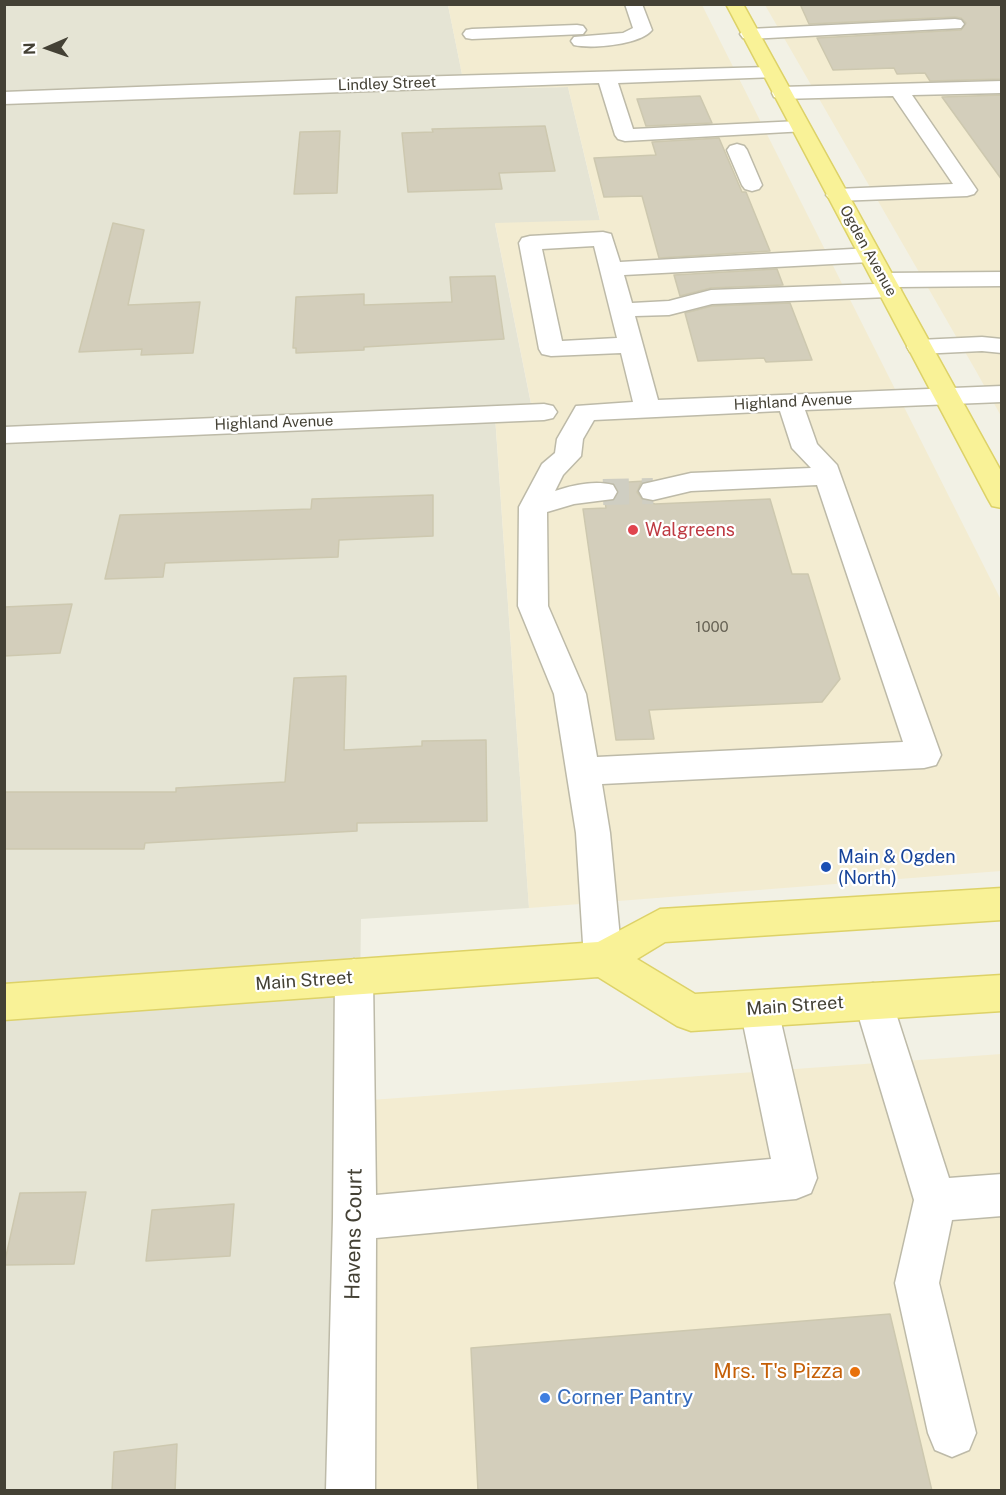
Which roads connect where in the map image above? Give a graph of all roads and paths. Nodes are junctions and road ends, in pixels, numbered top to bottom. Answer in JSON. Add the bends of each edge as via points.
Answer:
{"nodes":[{"id":1,"x":633,"y":4,"type":"edge"},
{"id":2,"x":734,"y":4,"type":"edge"},
{"id":3,"x":955,"y":24,"type":"dead end"},
{"id":4,"x":576,"y":28,"type":"junction"},
{"id":5,"x":472,"y":34,"type":"dead end"},
{"id":6,"x":749,"y":34,"type":"junction"},
{"id":7,"x":769,"y":73,"type":"junction"},
{"id":8,"x":598,"y":78,"type":"junction"},
{"id":9,"x":1002,"y":87,"type":"edge"},
{"id":10,"x":899,"y":90,"type":"junction"},
{"id":11,"x":781,"y":93,"type":"junction"},
{"id":12,"x":4,"y":98,"type":"edge"},
{"id":13,"x":799,"y":127,"type":"junction"},
{"id":14,"x":625,"y":135,"type":"junction"},
{"id":15,"x":810,"y":146,"type":"junction"},
{"id":16,"x":787,"y":147,"type":"dead end"},
{"id":17,"x":716,"y":151,"type":"dead end"},
{"id":18,"x":640,"y":154,"type":"dead end"},
{"id":19,"x":752,"y":185,"type":"dead end"},
{"id":20,"x":837,"y":195,"type":"junction"},
{"id":21,"x":870,"y":255,"type":"junction"},
{"id":22,"x":610,"y":269,"type":"junction"},
{"id":23,"x":1002,"y":279,"type":"edge"},
{"id":24,"x":887,"y":285,"type":"junction"},
{"id":25,"x":622,"y":310,"type":"junction"},
{"id":26,"x":631,"y":345,"type":"junction"},
{"id":27,"x":1002,"y":345,"type":"edge"},
{"id":28,"x":919,"y":347,"type":"junction"},
{"id":29,"x":1002,"y":394,"type":"edge"},
{"id":30,"x":945,"y":395,"type":"junction"},
{"id":31,"x":801,"y":402,"type":"junction"},
{"id":32,"x":648,"y":409,"type":"junction"},
{"id":33,"x":544,"y":412,"type":"dead end"},
{"id":34,"x":4,"y":435,"type":"edge"},
{"id":35,"x":826,"y":471,"type":"junction"},
{"id":36,"x":653,"y":491,"type":"tunnel mouth"},
{"id":37,"x":603,"y":492,"type":"tunnel mouth"},
{"id":38,"x":1002,"y":499,"type":"edge"},
{"id":39,"x":533,"y":507,"type":"junction"},
{"id":40,"x":583,"y":771,"type":"junction"},
{"id":41,"x":1002,"y":904,"type":"edge"},
{"id":42,"x":603,"y":959,"type":"junction"},
{"id":43,"x":354,"y":977,"type":"junction"},
{"id":44,"x":1002,"y":993,"type":"edge"},
{"id":45,"x":873,"y":1001,"type":"junction"},
{"id":46,"x":4,"y":1002,"type":"edge"},
{"id":47,"x":759,"y":1009,"type":"junction"},
{"id":48,"x":1002,"y":1195,"type":"edge"},
{"id":49,"x":935,"y":1200,"type":"junction"},
{"id":50,"x":354,"y":1218,"type":"junction"},
{"id":51,"x":952,"y":1433,"type":"dead end"},
{"id":52,"x":350,"y":1491,"type":"edge"}],
"edges":[{"from":1,"to":4,"type":"street","via":[[643,30],[627,38]]},
{"from":2,"to":6,"type":"main road","name":"Ogden Avenue"},
{"from":3,"to":6,"type":"street"},
{"from":4,"to":5,"type":"street"},
{"from":4,"to":8,"type":"street"},
{"from":6,"to":7,"type":"main road","name":"Ogden Avenue"},
{"from":7,"to":8,"type":"street","name":"Lindley Street"},
{"from":7,"to":11,"type":"main road","name":"Ogden Avenue"},
{"from":8,"to":12,"type":"street","name":"Lindley Street"},
{"from":8,"to":14,"type":"street"},
{"from":9,"to":10,"type":"street"},
{"from":10,"to":11,"type":"street"},
{"from":10,"to":20,"type":"street","via":[[967,190]]},
{"from":11,"to":13,"type":"main road","name":"Ogden Avenue"},
{"from":13,"to":14,"type":"street"},
{"from":13,"to":15,"type":"main road","name":"Ogden Avenue"},
{"from":14,"to":18,"type":"street"},
{"from":15,"to":16,"type":"street"},
{"from":15,"to":20,"type":"main road","name":"Ogden Avenue"},
{"from":17,"to":19,"type":"street","via":[[744,149]]},
{"from":20,"to":21,"type":"main road","name":"Ogden Avenue"},
{"from":21,"to":22,"type":"street"},
{"from":21,"to":24,"type":"main road","name":"Ogden Avenue"},
{"from":22,"to":25,"type":"street"},
{"from":22,"to":26,"type":"street","via":[[603,239],[530,243],[551,349]]},
{"from":23,"to":24,"type":"street"},
{"from":24,"to":25,"type":"street","via":[[711,297],[669,308]]},
{"from":24,"to":28,"type":"main road","name":"Ogden Avenue"},
{"from":25,"to":26,"type":"street"},
{"from":26,"to":32,"type":"street"},
{"from":27,"to":28,"type":"street"},
{"from":28,"to":30,"type":"main road","name":"Ogden Avenue"},
{"from":29,"to":30,"type":"street","name":"Highland Avenue"},
{"from":30,"to":31,"type":"street","name":"Highland Avenue"},
{"from":30,"to":38,"type":"main road","name":"Ogden Avenue"},
{"from":31,"to":32,"type":"street","name":"Highland Avenue"},
{"from":31,"to":35,"type":"street","via":[[805,448]]},
{"from":32,"to":39,"type":"street","name":"Highland Avenue","via":[[585,412],[570,439],[568,456],[552,470]]},
{"from":33,"to":34,"type":"street","name":"Highland Avenue"},
{"from":35,"to":36,"type":"street","via":[[691,482]]},
{"from":35,"to":40,"type":"street","via":[[924,755]]},
{"from":37,"to":39,"type":"street","via":[[573,495]]},
{"from":39,"to":40,"type":"street","via":[[533,606],[570,694]]},
{"from":40,"to":42,"type":"street","via":[[593,833]]},
{"from":41,"to":42,"type":"main road","name":"Main Street","via":[[660,926]]},
{"from":42,"to":43,"type":"main road","name":"Main Street"},
{"from":42,"to":47,"type":"main road","name":"Main Street","via":[[691,1013]]},
{"from":43,"to":46,"type":"main road","name":"Main Street"},
{"from":43,"to":50,"type":"street","name":"Havens Court"},
{"from":44,"to":45,"type":"main road","name":"Main Street"},
{"from":45,"to":47,"type":"main road","name":"Main Street"},
{"from":45,"to":49,"type":"street"},
{"from":47,"to":50,"type":"street","via":[[796,1178]]},
{"from":48,"to":49,"type":"street"},
{"from":49,"to":51,"type":"street","via":[[917,1282]]},
{"from":50,"to":52,"type":"street","name":"Havens Court"}]}
